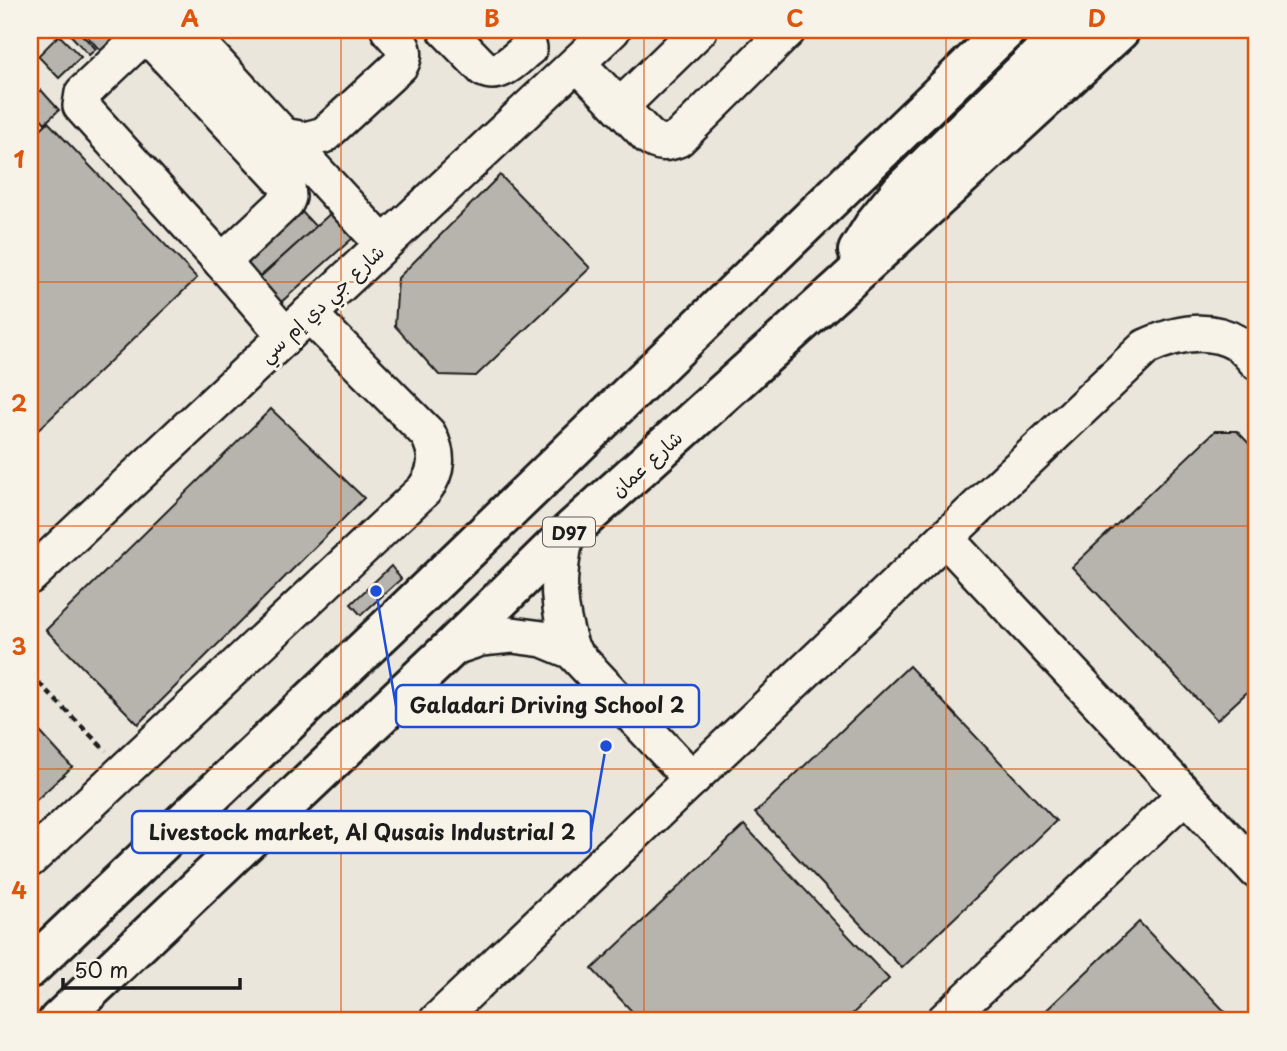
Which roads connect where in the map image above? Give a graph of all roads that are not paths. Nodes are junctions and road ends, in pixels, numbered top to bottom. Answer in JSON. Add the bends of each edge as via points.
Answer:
{"nodes":[{"id":1,"x":186,"y":30,"type":"edge"},
{"id":2,"x":389,"y":30,"type":"edge"},
{"id":3,"x":446,"y":30,"type":"edge"},
{"id":4,"x":612,"y":30,"type":"edge"},
{"id":5,"x":699,"y":30,"type":"edge"},
{"id":6,"x":788,"y":30,"type":"edge"},
{"id":7,"x":1006,"y":30,"type":"edge"},
{"id":8,"x":1066,"y":30,"type":"edge"},
{"id":9,"x":1119,"y":30,"type":"edge"},
{"id":10,"x":1133,"y":30,"type":"edge"},
{"id":11,"x":529,"y":48,"type":"dead end"},
{"id":12,"x":1092,"y":56,"type":"junction"},
{"id":13,"x":577,"y":63,"type":"junction"},
{"id":14,"x":620,"y":107,"type":"junction"},
{"id":15,"x":283,"y":136,"type":"junction"},
{"id":16,"x":383,"y":244,"type":"junction"},
{"id":17,"x":222,"y":262,"type":"junction"},
{"id":18,"x":840,"y":288,"type":"junction"},
{"id":19,"x":297,"y":325,"type":"junction"},
{"id":20,"x":1257,"y":362,"type":"edge"},
{"id":21,"x":566,"y":535,"type":"junction"},
{"id":22,"x":945,"y":538,"type":"junction"},
{"id":23,"x":30,"y":576,"type":"edge"},
{"id":24,"x":452,"y":648,"type":"junction"},
{"id":25,"x":572,"y":651,"type":"junction"},
{"id":26,"x":692,"y":779,"type":"junction"},
{"id":27,"x":1185,"y":795,"type":"junction"},
{"id":28,"x":30,"y":859,"type":"edge"},
{"id":29,"x":1257,"y":871,"type":"edge"},
{"id":30,"x":30,"y":968,"type":"edge"},
{"id":31,"x":58,"y":1021,"type":"edge"},
{"id":32,"x":438,"y":1021,"type":"edge"},
{"id":33,"x":944,"y":1021,"type":"edge"}],
"edges":[{"from":1,"to":15,"type":"street"},
{"from":2,"to":15,"type":"street","via":[[402,44],[400,65],[324,135],[305,140]]},
{"from":3,"to":11,"type":"street","via":[[490,72]]},
{"from":4,"to":13,"type":"street","name":"شارع جي دي إم سي"},
{"from":5,"to":14,"type":"street"},
{"from":6,"to":14,"type":"street","via":[[672,142],[653,140]]},
{"from":7,"to":30,"type":"main road","number":"D97"},
{"from":8,"to":18,"type":"main road","via":[[902,190],[876,222]]},
{"from":9,"to":12,"type":"main road","name":"شارع عمان","number":"D97"},
{"from":10,"to":12,"type":"main road"},
{"from":12,"to":18,"type":"main road","name":"شارع عمان","number":"D97"},
{"from":13,"to":14,"type":"street"},
{"from":13,"to":16,"type":"street","name":"شارع جي دي إم سي"},
{"from":15,"to":16,"type":"street"},
{"from":16,"to":19,"type":"street","name":"شارع جي دي إم سي"},
{"from":17,"to":17,"type":"street","via":[[81,106],[83,93],[142,40],[156,46],[287,185],[286,202]]},
{"from":17,"to":19,"type":"street"},
{"from":18,"to":21,"type":"main road","name":"شارع عمان","number":"D97"},
{"from":19,"to":23,"type":"street","name":"شارع جي دي إم سي"},
{"from":19,"to":28,"type":"street","via":[[428,435],[437,457],[431,480]]},
{"from":20,"to":22,"type":"street","via":[[1239,343],[1216,335],[1168,337],[1146,347]]},
{"from":21,"to":24,"type":"main road","name":"شارع عمان","number":"D97"},
{"from":21,"to":25,"type":"street","via":[[558,594]]},
{"from":22,"to":26,"type":"street"},
{"from":22,"to":27,"type":"street"},
{"from":24,"to":25,"type":"street","via":[[481,638],[512,635],[543,639]]},
{"from":24,"to":31,"type":"main road","name":"شارع عمان","number":"D97"},
{"from":25,"to":26,"type":"street"},
{"from":26,"to":32,"type":"street"},
{"from":27,"to":29,"type":"street"},
{"from":27,"to":33,"type":"street"}]}
